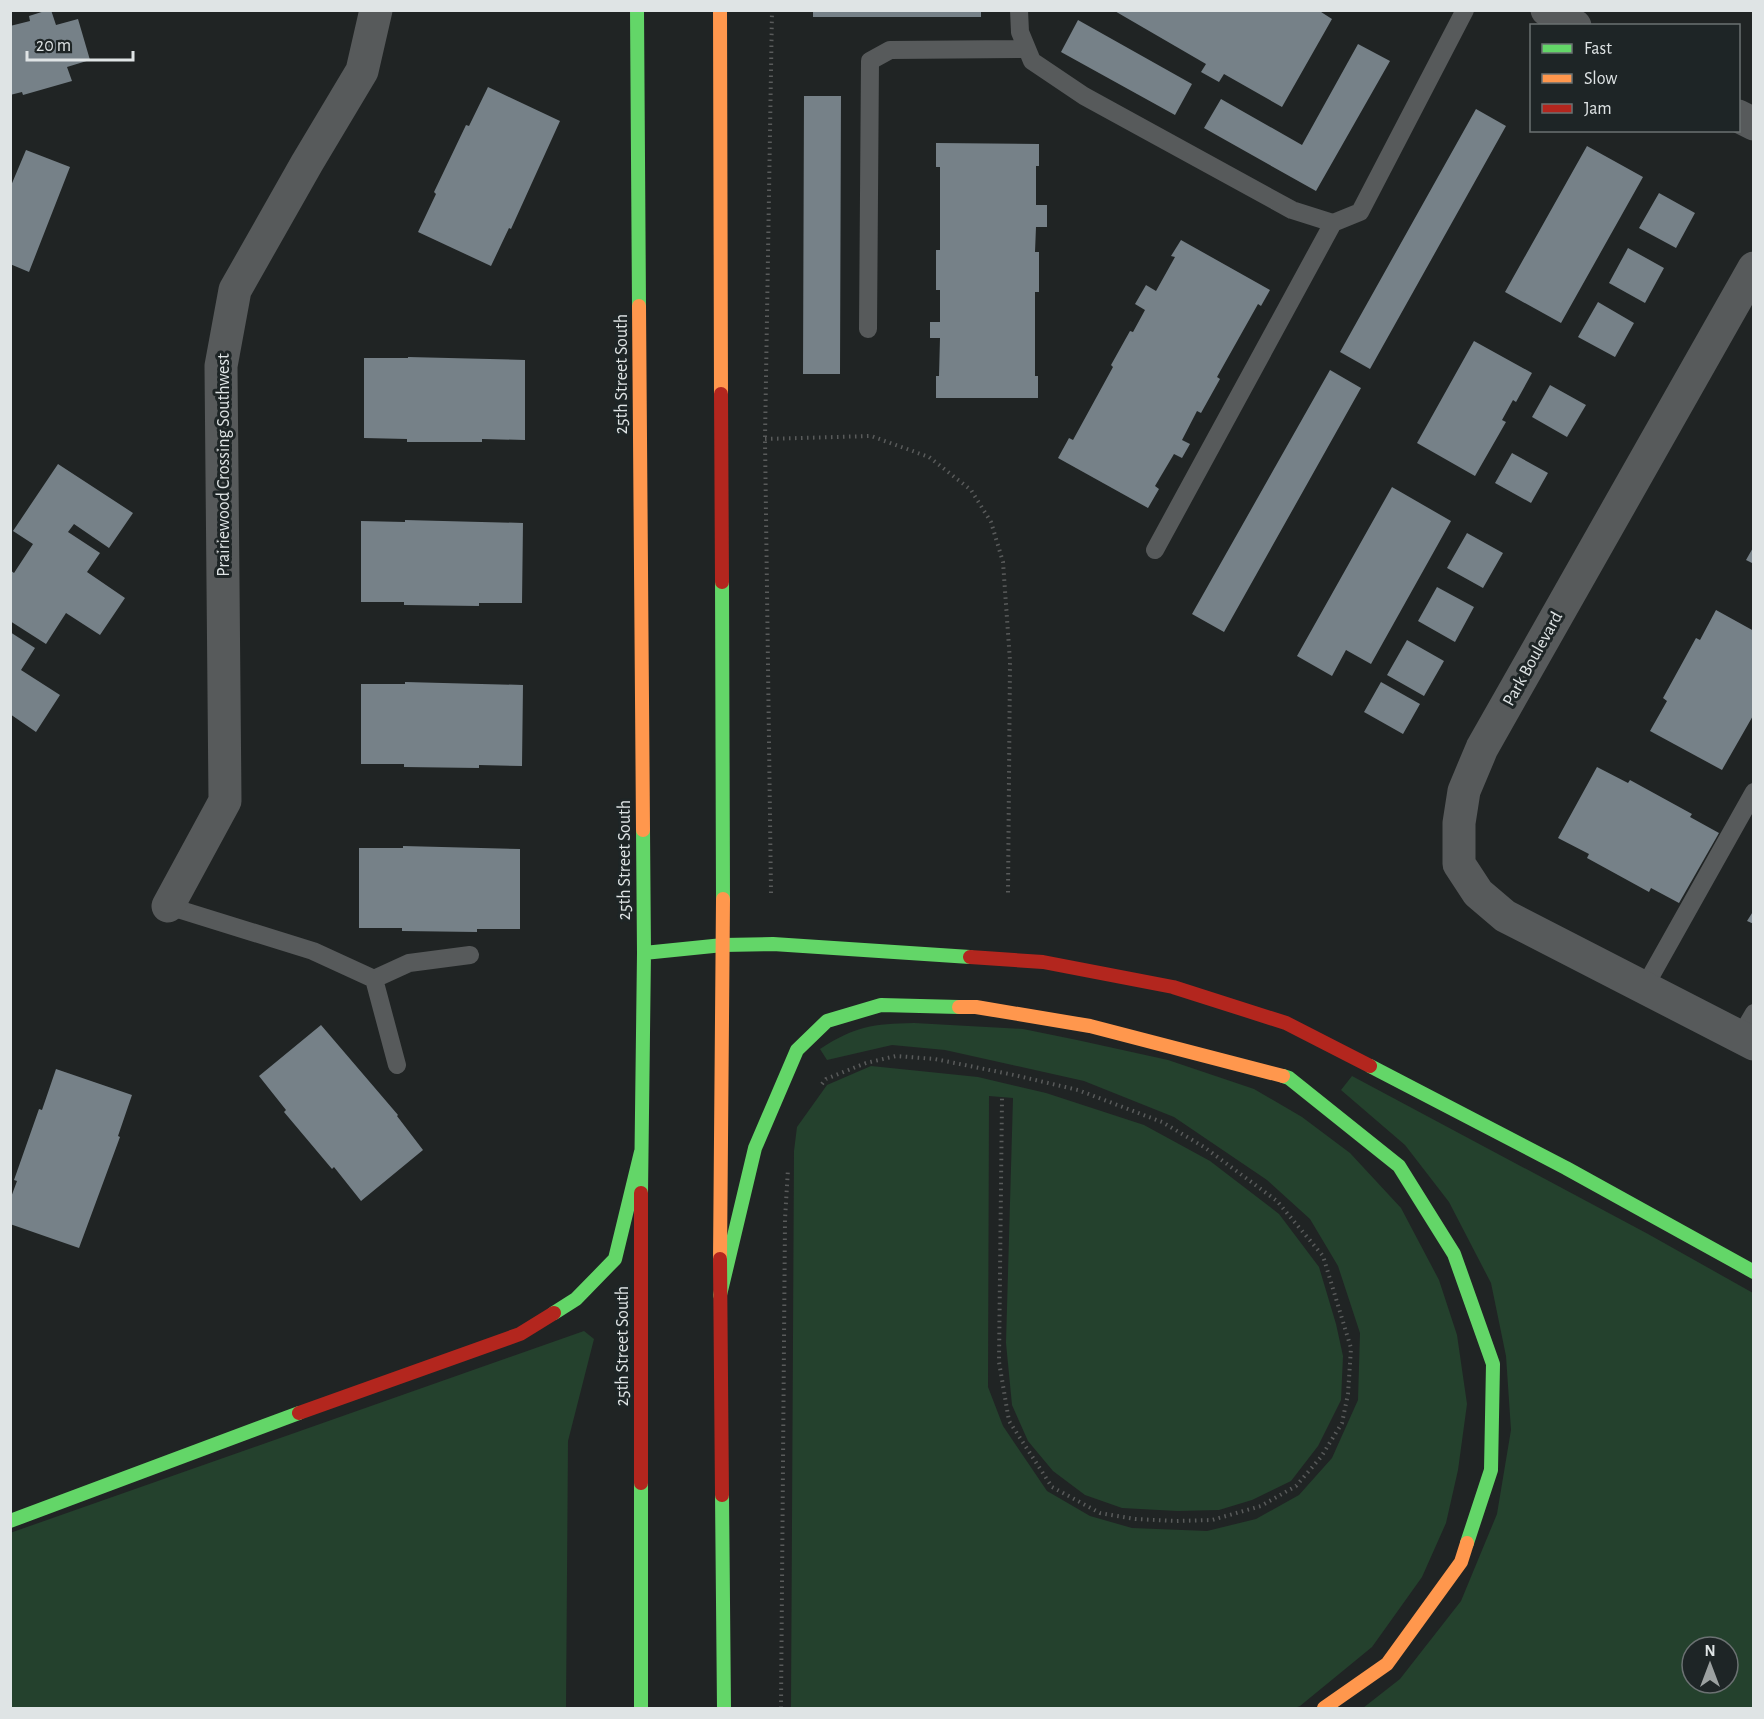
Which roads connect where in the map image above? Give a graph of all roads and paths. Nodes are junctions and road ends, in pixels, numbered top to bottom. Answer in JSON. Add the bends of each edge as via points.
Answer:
{"nodes":[{"id":1,"x":376,"y":10,"type":"edge"},
{"id":2,"x":638,"y":10,"type":"edge"},
{"id":3,"x":720,"y":10,"type":"edge"},
{"id":4,"x":772,"y":10,"type":"edge"},
{"id":5,"x":1019,"y":10,"type":"edge"},
{"id":6,"x":1465,"y":10,"type":"edge"},
{"id":7,"x":1547,"y":10,"type":"edge"},
{"id":8,"x":1572,"y":24,"type":"edge"},
{"id":9,"x":1027,"y":49,"type":"junction"},
{"id":10,"x":1740,"y":117,"type":"edge"},
{"id":11,"x":1754,"y":124,"type":"edge"},
{"id":12,"x":1333,"y":223,"type":"junction"},
{"id":13,"x":1754,"y":267,"type":"edge"},
{"id":14,"x":868,"y":329,"type":"dead end"},
{"id":15,"x":765,"y":439,"type":"junction"},
{"id":16,"x":1155,"y":550,"type":"dead end"},
{"id":17,"x":1754,"y":792,"type":"edge"},
{"id":18,"x":771,"y":893,"type":"dead end"},
{"id":19,"x":1008,"y":894,"type":"dead end"},
{"id":20,"x":168,"y":906,"type":"joint"},
{"id":21,"x":723,"y":945,"type":"junction"},
{"id":22,"x":644,"y":953,"type":"junction"},
{"id":23,"x":470,"y":955,"type":"dead end"},
{"id":24,"x":374,"y":979,"type":"junction"},
{"id":25,"x":1644,"y":988,"type":"junction"},
{"id":26,"x":1749,"y":1031,"type":"edge"},
{"id":27,"x":397,"y":1065,"type":"dead end"},
{"id":28,"x":819,"y":1087,"type":"dead end"},
{"id":29,"x":1002,"y":1098,"type":"dead end"},
{"id":30,"x":641,"y":1152,"type":"junction"},
{"id":31,"x":789,"y":1162,"type":"dead end"},
{"id":32,"x":1754,"y":1272,"type":"edge"},
{"id":33,"x":720,"y":1294,"type":"junction"},
{"id":34,"x":10,"y":1521,"type":"edge"},
{"id":35,"x":641,"y":1708,"type":"edge"},
{"id":36,"x":724,"y":1708,"type":"edge"},
{"id":37,"x":781,"y":1708,"type":"edge"},
{"id":38,"x":1324,"y":1708,"type":"edge"}],
"edges":[{"from":1,"to":20,"type":"street","name":"Prairiewood Crossing Southwest","via":[[362,71],[235,290],[221,366],[225,801]]},
{"from":2,"to":22,"type":"main road","name":"25th Street South"},
{"from":3,"to":21,"type":"main road"},
{"from":4,"to":15,"type":"path"},
{"from":5,"to":9,"type":"lane","via":[[1020,32]]},
{"from":6,"to":12,"type":"lane","via":[[1360,212]]},
{"from":7,"to":8,"type":"street"},
{"from":9,"to":12,"type":"lane","via":[[1032,61],[1084,96],[1292,210]]},
{"from":9,"to":14,"type":"lane","via":[[890,50],[870,61]]},
{"from":10,"to":11,"type":"street"},
{"from":12,"to":16,"type":"lane"},
{"from":13,"to":25,"type":"street","name":"Park Boulevard","via":[[1482,748],[1464,791],[1459,823],[1459,864],[1478,893],[1505,916]]},
{"from":15,"to":18,"type":"path"},
{"from":15,"to":19,"type":"path","via":[[871,436],[920,453],[971,490],[991,522],[1003,562],[1010,661]]},
{"from":17,"to":25,"type":"lane"},
{"from":20,"to":24,"type":"lane","via":[[313,951]]},
{"from":21,"to":22,"type":"main road"},
{"from":21,"to":32,"type":"main road","via":[[773,944],[1043,962],[1196,994],[1286,1023],[1566,1168]]},
{"from":21,"to":33,"type":"main road"},
{"from":22,"to":30,"type":"main road","name":"25th Street South"},
{"from":23,"to":24,"type":"lane","via":[[409,963]]},
{"from":24,"to":27,"type":"lane"},
{"from":25,"to":26,"type":"street","name":"Park Boulevard"},
{"from":28,"to":29,"type":"path","via":[[826,1079],[896,1056],[935,1059],[1077,1090],[1161,1122],[1204,1147],[1277,1201],[1323,1256],[1351,1348],[1342,1423],[1321,1457],[1296,1486],[1261,1506],[1212,1520],[1176,1521],[1100,1513],[1052,1487],[1009,1420],[999,1362]]},
{"from":30,"to":34,"type":"main road","via":[[615,1260],[576,1299],[520,1334]]},
{"from":30,"to":35,"type":"main road","name":"25th Street South"},
{"from":31,"to":37,"type":"path","via":[[785,1219]]},
{"from":33,"to":36,"type":"main road"},
{"from":33,"to":38,"type":"main road","via":[[755,1148],[797,1050],[827,1021],[881,1005],[976,1007],[1090,1026],[1289,1078],[1399,1166],[1454,1254],[1493,1364],[1491,1470],[1461,1562],[1387,1664]]}]}
